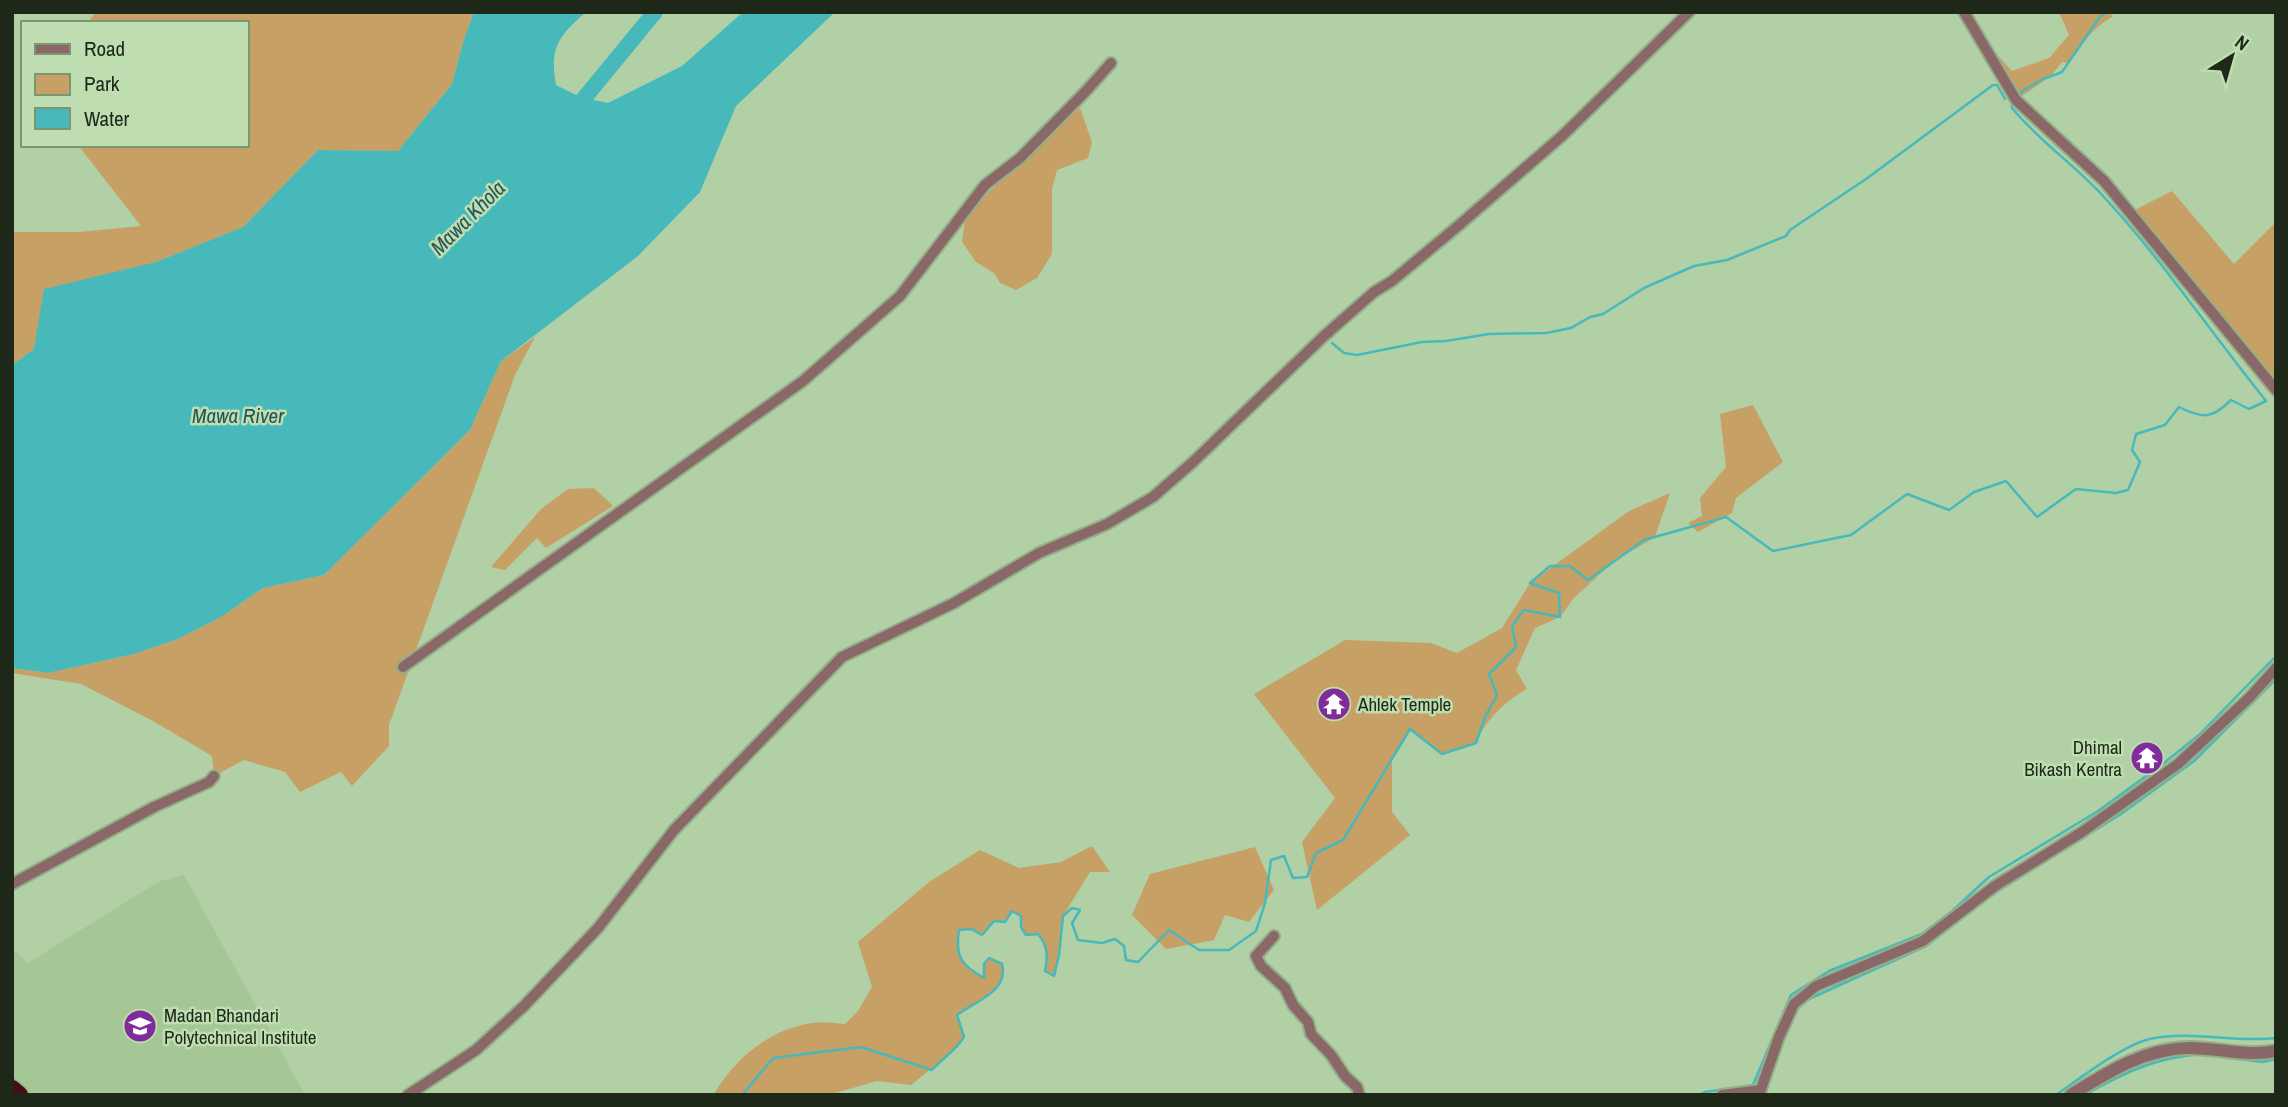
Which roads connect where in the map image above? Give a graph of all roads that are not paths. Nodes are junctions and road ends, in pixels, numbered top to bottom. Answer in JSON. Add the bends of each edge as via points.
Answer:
{"nodes":[{"id":1,"x":1689,"y":12,"type":"edge"},
{"id":2,"x":1964,"y":12,"type":"edge"},
{"id":3,"x":1111,"y":63,"type":"dead end"},
{"id":4,"x":2276,"y":390,"type":"edge"},
{"id":5,"x":402,"y":667,"type":"dead end"},
{"id":6,"x":2276,"y":668,"type":"edge"},
{"id":7,"x":214,"y":776,"type":"dead end"},
{"id":8,"x":12,"y":884,"type":"edge"},
{"id":9,"x":1274,"y":936,"type":"dead end"},
{"id":10,"x":2276,"y":1051,"type":"edge"},
{"id":11,"x":12,"y":1089,"type":"edge"},
{"id":12,"x":1760,"y":1092,"type":"edge"},
{"id":13,"x":1359,"y":1094,"type":"edge"},
{"id":14,"x":19,"y":1095,"type":"edge"},
{"id":15,"x":408,"y":1095,"type":"edge"},
{"id":16,"x":1722,"y":1095,"type":"edge"},
{"id":17,"x":2071,"y":1095,"type":"edge"}],
"edges":[{"from":1,"to":15,"type":"street","via":[[1562,136],[1324,336],[1153,497],[1107,524],[1039,553],[954,604],[842,657],[674,830],[598,928],[524,1006],[476,1050]]},
{"from":2,"to":4,"type":"street","via":[[2016,100],[2104,181]]},
{"from":3,"to":5,"type":"street","via":[[1020,158],[985,185],[900,296],[803,381]]},
{"from":6,"to":12,"type":"street","via":[[2178,764],[2082,832],[1995,886],[1923,941],[1816,986],[1794,1004]]},
{"from":7,"to":8,"type":"street"},
{"from":9,"to":13,"type":"street","via":[[1256,956],[1261,966],[1285,988],[1311,1034]]},
{"from":10,"to":17,"type":"street","via":[[2256,1055],[2190,1048],[2155,1052],[2125,1063]]},
{"from":11,"to":14,"type":"highway"},
{"from":12,"to":16,"type":"street"}]}
